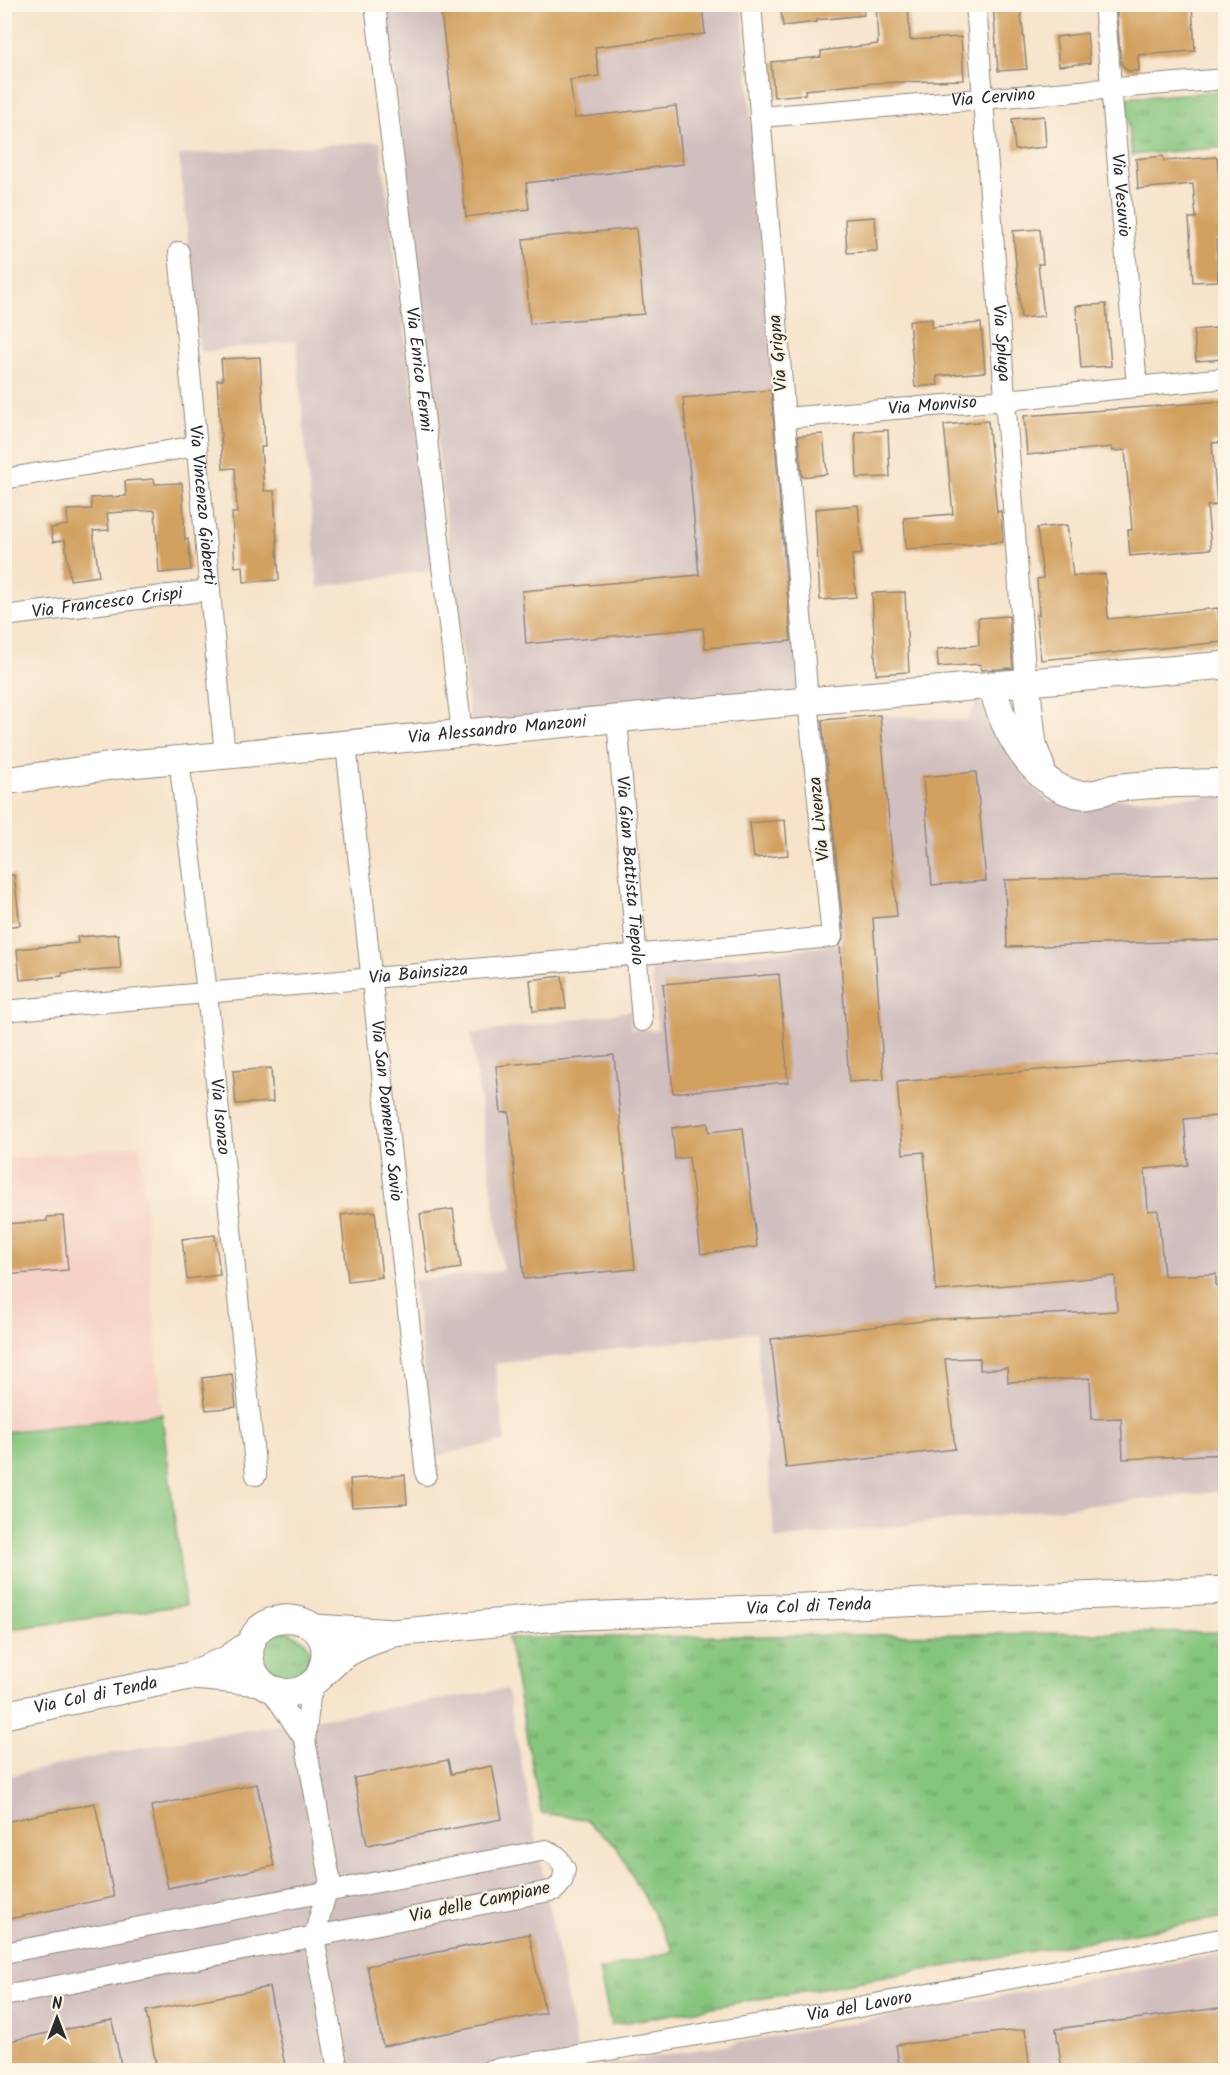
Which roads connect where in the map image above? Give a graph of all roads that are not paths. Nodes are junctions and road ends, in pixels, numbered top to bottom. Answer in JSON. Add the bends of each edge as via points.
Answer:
{"nodes":[{"id":1,"x":375,"y":4,"type":"edge"},
{"id":2,"x":751,"y":4,"type":"edge"},
{"id":3,"x":976,"y":4,"type":"edge"},
{"id":4,"x":1104,"y":4,"type":"edge"},
{"id":5,"x":1226,"y":79,"type":"edge"},
{"id":6,"x":1111,"y":88,"type":"junction"},
{"id":7,"x":983,"y":97,"type":"junction"},
{"id":8,"x":760,"y":117,"type":"junction"},
{"id":9,"x":179,"y":252,"type":"dead end"},
{"id":10,"x":1226,"y":378,"type":"edge"},
{"id":11,"x":1137,"y":386,"type":"junction"},
{"id":12,"x":1006,"y":400,"type":"junction"},
{"id":13,"x":785,"y":418,"type":"junction"},
{"id":14,"x":196,"y":446,"type":"junction"},
{"id":15,"x":4,"y":479,"type":"edge"},
{"id":16,"x":210,"y":590,"type":"junction"},
{"id":17,"x":4,"y":616,"type":"edge"},
{"id":18,"x":1226,"y":665,"type":"edge"},
{"id":19,"x":1026,"y":682,"type":"junction"},
{"id":20,"x":992,"y":685,"type":"junction"},
{"id":21,"x":808,"y":700,"type":"junction"},
{"id":22,"x":617,"y":719,"type":"junction"},
{"id":23,"x":462,"y":733,"type":"junction"},
{"id":24,"x":346,"y":745,"type":"junction"},
{"id":25,"x":225,"y":756,"type":"junction"},
{"id":26,"x":179,"y":759,"type":"junction"},
{"id":27,"x":1045,"y":777,"type":"junction"},
{"id":28,"x":4,"y":781,"type":"edge"},
{"id":29,"x":1226,"y":782,"type":"edge"},
{"id":30,"x":832,"y":937,"type":"joint"},
{"id":31,"x":638,"y":953,"type":"junction"},
{"id":32,"x":372,"y":979,"type":"junction"},
{"id":33,"x":207,"y":993,"type":"junction"},
{"id":34,"x":4,"y":1011,"type":"edge"},
{"id":35,"x":642,"y":1021,"type":"dead end"},
{"id":36,"x":256,"y":1475,"type":"dead end"},
{"id":37,"x":426,"y":1475,"type":"dead end"},
{"id":38,"x":1226,"y":1590,"type":"edge"},
{"id":39,"x":315,"y":1628,"type":"junction"},
{"id":40,"x":393,"y":1633,"type":"junction"},
{"id":41,"x":252,"y":1642,"type":"junction"},
{"id":42,"x":189,"y":1676,"type":"junction"},
{"id":43,"x":317,"y":1679,"type":"junction"},
{"id":44,"x":265,"y":1684,"type":"junction"},
{"id":45,"x":4,"y":1715,"type":"edge"},
{"id":46,"x":304,"y":1740,"type":"junction"},
{"id":47,"x":328,"y":1891,"type":"junction"},
{"id":48,"x":314,"y":1937,"type":"junction"},
{"id":49,"x":1226,"y":1938,"type":"edge"},
{"id":50,"x":4,"y":1953,"type":"edge"},
{"id":51,"x":4,"y":1996,"type":"edge"},
{"id":52,"x":338,"y":2070,"type":"edge"},
{"id":53,"x":491,"y":2070,"type":"edge"}],
"edges":[{"from":1,"to":23,"type":"street","name":"Via Enrico Fermi"},
{"from":2,"to":8,"type":"street","name":"Via Grigna"},
{"from":3,"to":7,"type":"street","name":"Via Spluga"},
{"from":4,"to":6,"type":"street","name":"Via Vesuvio"},
{"from":5,"to":6,"type":"street","name":"Via Cervino"},
{"from":6,"to":7,"type":"street","name":"Via Cervino"},
{"from":6,"to":11,"type":"street","name":"Via Vesuvio"},
{"from":7,"to":8,"type":"street","name":"Via Cervino"},
{"from":7,"to":12,"type":"street","name":"Via Spluga"},
{"from":8,"to":13,"type":"street","name":"Via Grigna"},
{"from":9,"to":14,"type":"street","name":"Via Vincenzo Gioberti"},
{"from":10,"to":11,"type":"street","name":"Via Monviso"},
{"from":11,"to":12,"type":"street","name":"Via Monviso"},
{"from":12,"to":13,"type":"street","name":"Via Monviso"},
{"from":12,"to":19,"type":"street","name":"Via Spluga"},
{"from":13,"to":21,"type":"street","name":"Via Grigna"},
{"from":14,"to":15,"type":"street"},
{"from":14,"to":16,"type":"street","name":"Via Vincenzo Gioberti"},
{"from":16,"to":17,"type":"street","name":"Via Francesco Crispi"},
{"from":16,"to":25,"type":"street","name":"Via Vincenzo Gioberti"},
{"from":18,"to":19,"type":"main road","name":"Via Alessandro Manzoni"},
{"from":19,"to":20,"type":"main road","name":"Via Alessandro Manzoni"},
{"from":19,"to":27,"type":"main road","via":[[1034,746]]},
{"from":20,"to":21,"type":"main road","name":"Via Alessandro Manzoni"},
{"from":20,"to":27,"type":"main road","via":[[999,711],[1015,742]]},
{"from":21,"to":22,"type":"main road","name":"Via Alessandro Manzoni"},
{"from":21,"to":30,"type":"street","name":"Via Livenza"},
{"from":22,"to":23,"type":"main road","name":"Via Alessandro Manzoni"},
{"from":22,"to":31,"type":"street","name":"Via Gian Battista Tiepolo"},
{"from":23,"to":24,"type":"main road","name":"Via Alessandro Manzoni"},
{"from":24,"to":25,"type":"main road","name":"Via Alessandro Manzoni"},
{"from":24,"to":32,"type":"street","name":"Via San Domenico Savio"},
{"from":25,"to":26,"type":"main road","name":"Via Alessandro Manzoni"},
{"from":26,"to":28,"type":"main road","name":"Via Alessandro Manzoni"},
{"from":26,"to":33,"type":"street","name":"Via Isonzo"},
{"from":27,"to":29,"type":"main road","via":[[1084,795],[1116,788]]},
{"from":30,"to":31,"type":"street","name":"Via Bainsizza"},
{"from":31,"to":32,"type":"street","name":"Via Bainsizza"},
{"from":31,"to":35,"type":"street","name":"Via Gian Battista Tiepolo"},
{"from":32,"to":33,"type":"street","name":"Via Bainsizza"},
{"from":32,"to":37,"type":"street","name":"Via San Domenico Savio"},
{"from":33,"to":34,"type":"street","name":"Via Bainsizza"},
{"from":33,"to":36,"type":"street","name":"Via Isonzo"},
{"from":38,"to":40,"type":"main road","name":"Via Col di Tenda","via":[[557,1617]]},
{"from":39,"to":40,"type":"main road","name":"Via Col di Tenda"},
{"from":39,"to":41,"type":"main road","name":"Via Col di Tenda","via":[[304,1621],[279,1618],[263,1627]]},
{"from":39,"to":43,"type":"main road","via":[[326,1652],[325,1665]]},
{"from":40,"to":43,"type":"main road","name":"Via Col di Tenda","via":[[344,1654]]},
{"from":41,"to":42,"type":"main road","name":"Via Col di Tenda","via":[[228,1659]]},
{"from":41,"to":44,"type":"main road","via":[[253,1670]]},
{"from":42,"to":44,"type":"main road","name":"Via Col di Tenda"},
{"from":42,"to":45,"type":"main road","name":"Via Col di Tenda"},
{"from":43,"to":44,"type":"main road","name":"Via Col di Tenda","via":[[305,1689],[293,1692],[280,1692]]},
{"from":43,"to":46,"type":"street","via":[[310,1697]]},
{"from":44,"to":46,"type":"street"},
{"from":46,"to":47,"type":"street","via":[[330,1879]]},
{"from":47,"to":48,"type":"street"},
{"from":47,"to":48,"type":"street","name":"Via delle Campiane","via":[[546,1850],[557,1856],[565,1869],[555,1890]]},
{"from":47,"to":50,"type":"street","name":"Via delle Campiane"},
{"from":48,"to":51,"type":"street","name":"Via delle Campiane"},
{"from":48,"to":52,"type":"street"},
{"from":49,"to":53,"type":"street","name":"Via del Lavoro","via":[[838,2011]]}]}
